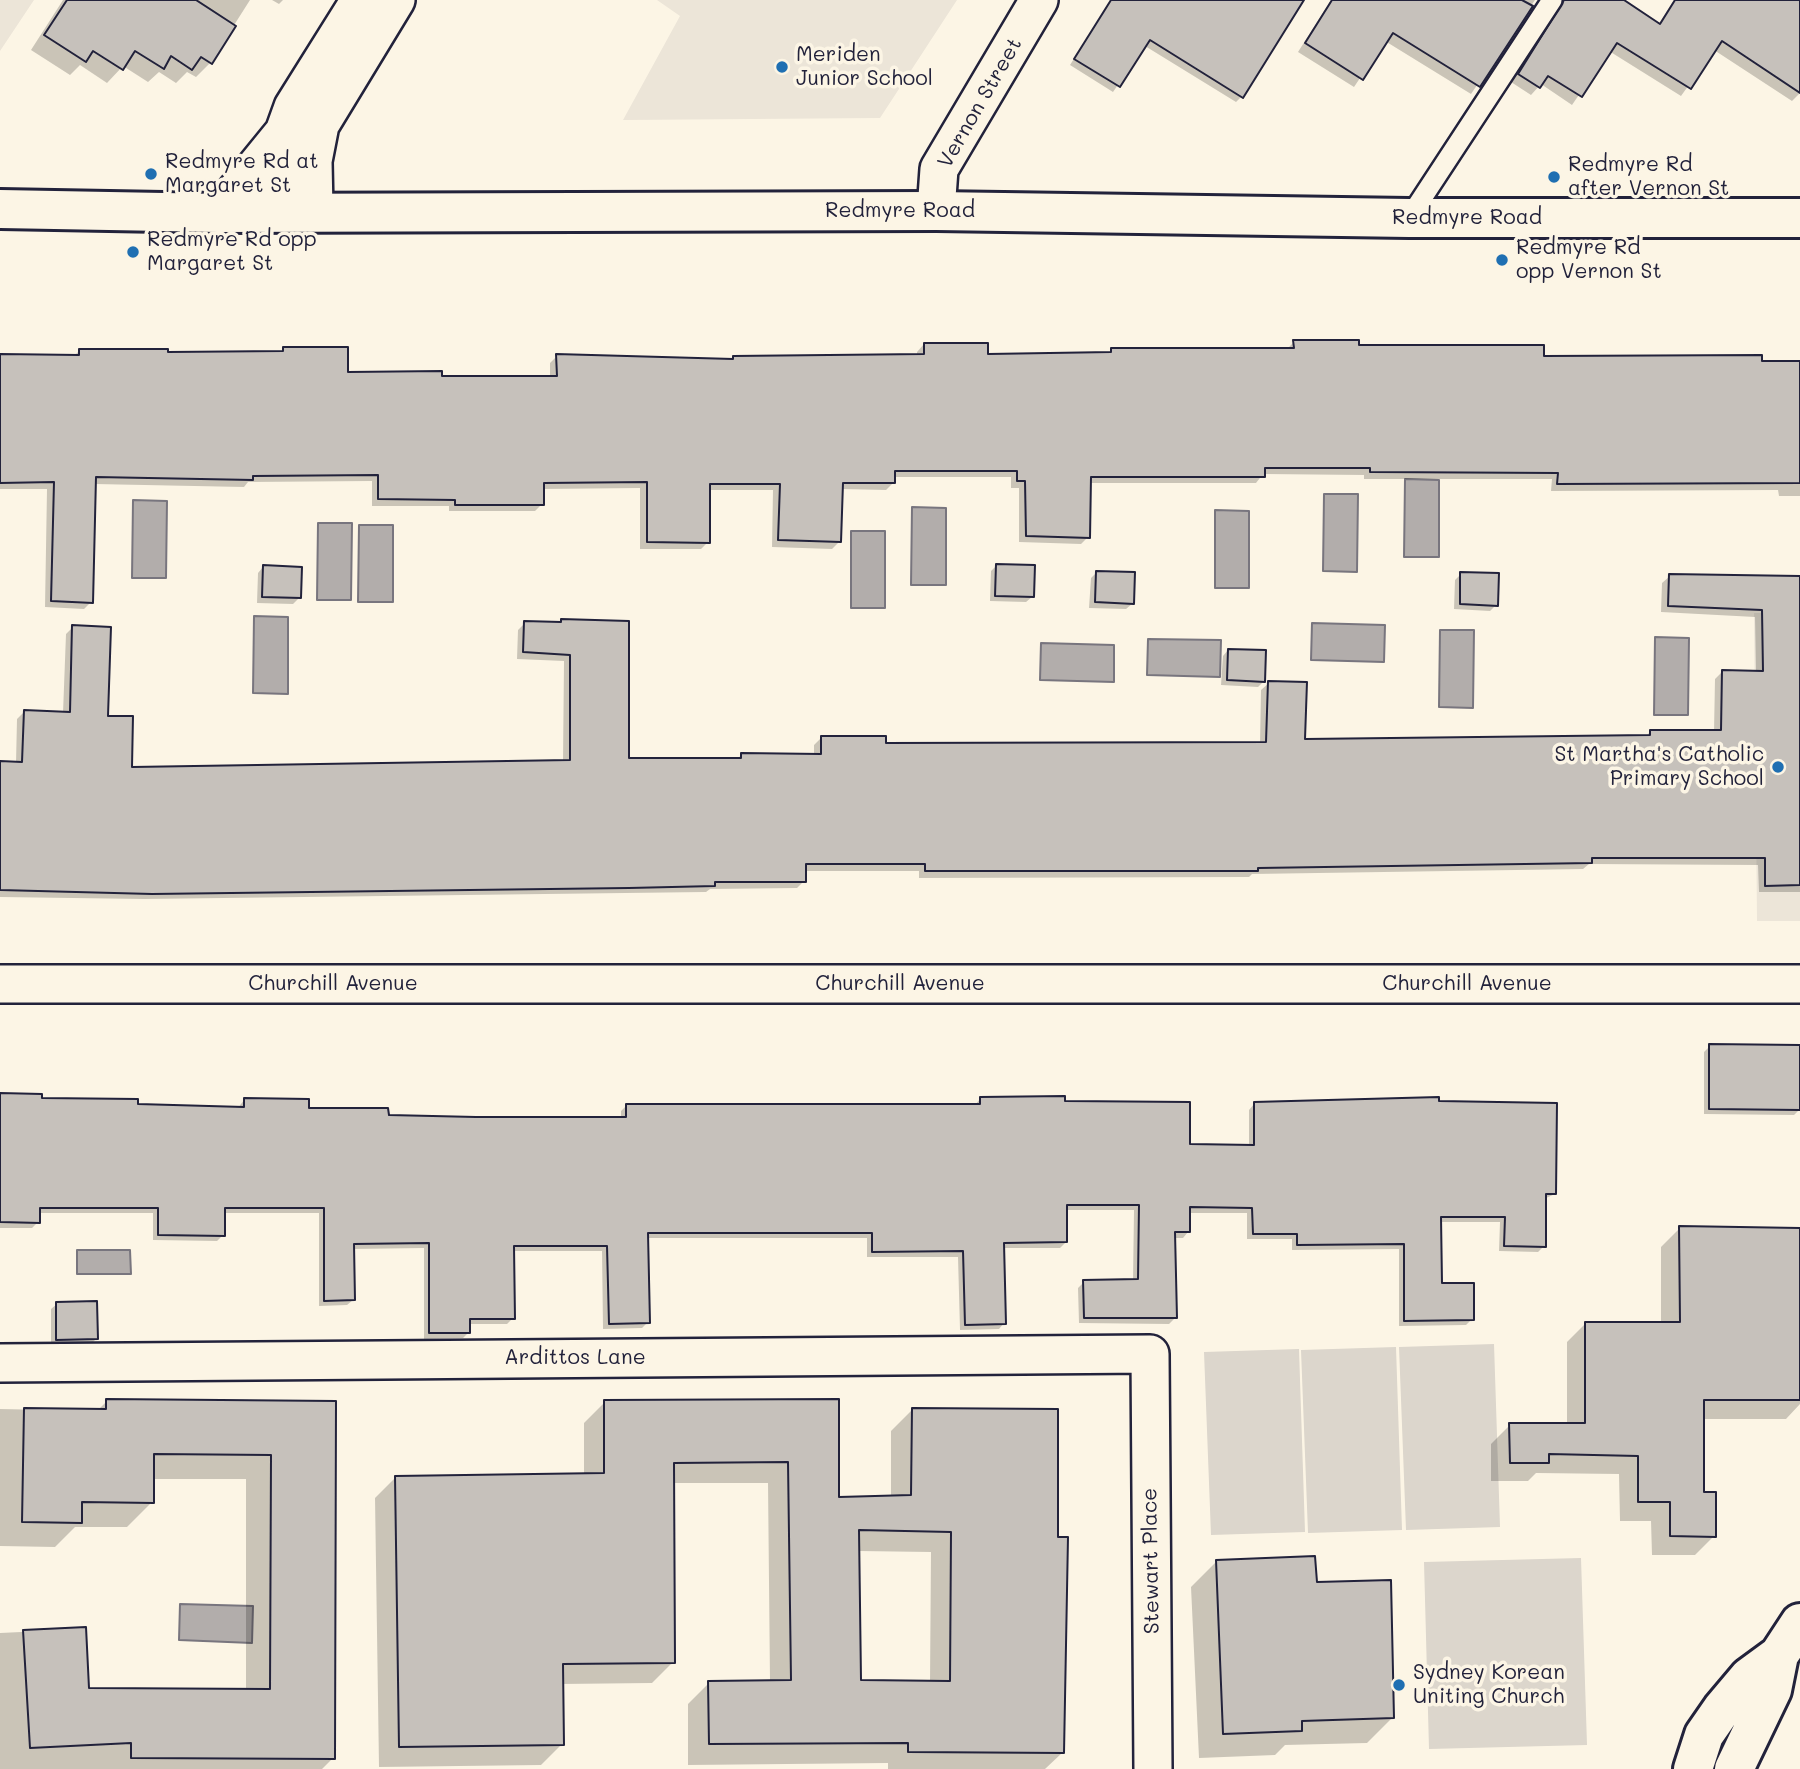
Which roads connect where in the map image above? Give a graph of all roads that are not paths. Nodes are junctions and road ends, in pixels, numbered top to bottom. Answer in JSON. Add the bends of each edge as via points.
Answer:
{"nodes":[{"id":1,"x":360,"y":0,"type":"edge"},
{"id":2,"x":396,"y":0,"type":"edge"},
{"id":3,"x":1039,"y":0,"type":"edge"},
{"id":4,"x":1552,"y":0,"type":"edge"},
{"id":5,"x":284,"y":132,"type":"junction"},
{"id":6,"x":0,"y":209,"type":"edge"},
{"id":7,"x":936,"y":211,"type":"junction"},
{"id":8,"x":295,"y":212,"type":"junction"},
{"id":9,"x":218,"y":213,"type":"junction"},
{"id":10,"x":1409,"y":218,"type":"junction"},
{"id":11,"x":1800,"y":218,"type":"edge"},
{"id":12,"x":0,"y":984,"type":"edge"},
{"id":13,"x":1800,"y":984,"type":"edge"},
{"id":14,"x":1150,"y":1354,"type":"joint"},
{"id":15,"x":0,"y":1363,"type":"edge"},
{"id":16,"x":1800,"y":1623,"type":"edge"},
{"id":17,"x":1779,"y":1655,"type":"junction"},
{"id":18,"x":1153,"y":1769,"type":"edge"},
{"id":19,"x":1693,"y":1769,"type":"edge"},
{"id":20,"x":1734,"y":1769,"type":"edge"}],
"edges":[{"from":1,"to":5,"type":"street","via":[[293,107]]},
{"from":2,"to":8,"type":"street","via":[[320,125]]},
{"from":3,"to":7,"type":"street","name":"Vernon Street","via":[[939,169]]},
{"from":4,"to":10,"type":"lane"},
{"from":5,"to":8,"type":"street"},
{"from":5,"to":9,"type":"street"},
{"from":6,"to":9,"type":"main road","name":"Redmyre Road"},
{"from":7,"to":8,"type":"main road","name":"Redmyre Road"},
{"from":7,"to":10,"type":"main road","name":"Redmyre Road"},
{"from":8,"to":9,"type":"main road","name":"Redmyre Road"},
{"from":10,"to":11,"type":"main road","name":"Redmyre Road"},
{"from":12,"to":13,"type":"street","name":"Churchill Avenue"},
{"from":14,"to":15,"type":"street","name":"Ardittos Lane"},
{"from":14,"to":18,"type":"street","name":"Stewart Place"},
{"from":16,"to":17,"type":"main road"},
{"from":17,"to":19,"type":"main road","via":[[1749,1677],[1722,1709],[1704,1735]]},
{"from":17,"to":20,"type":"main road","via":[[1772,1690]]}]}
